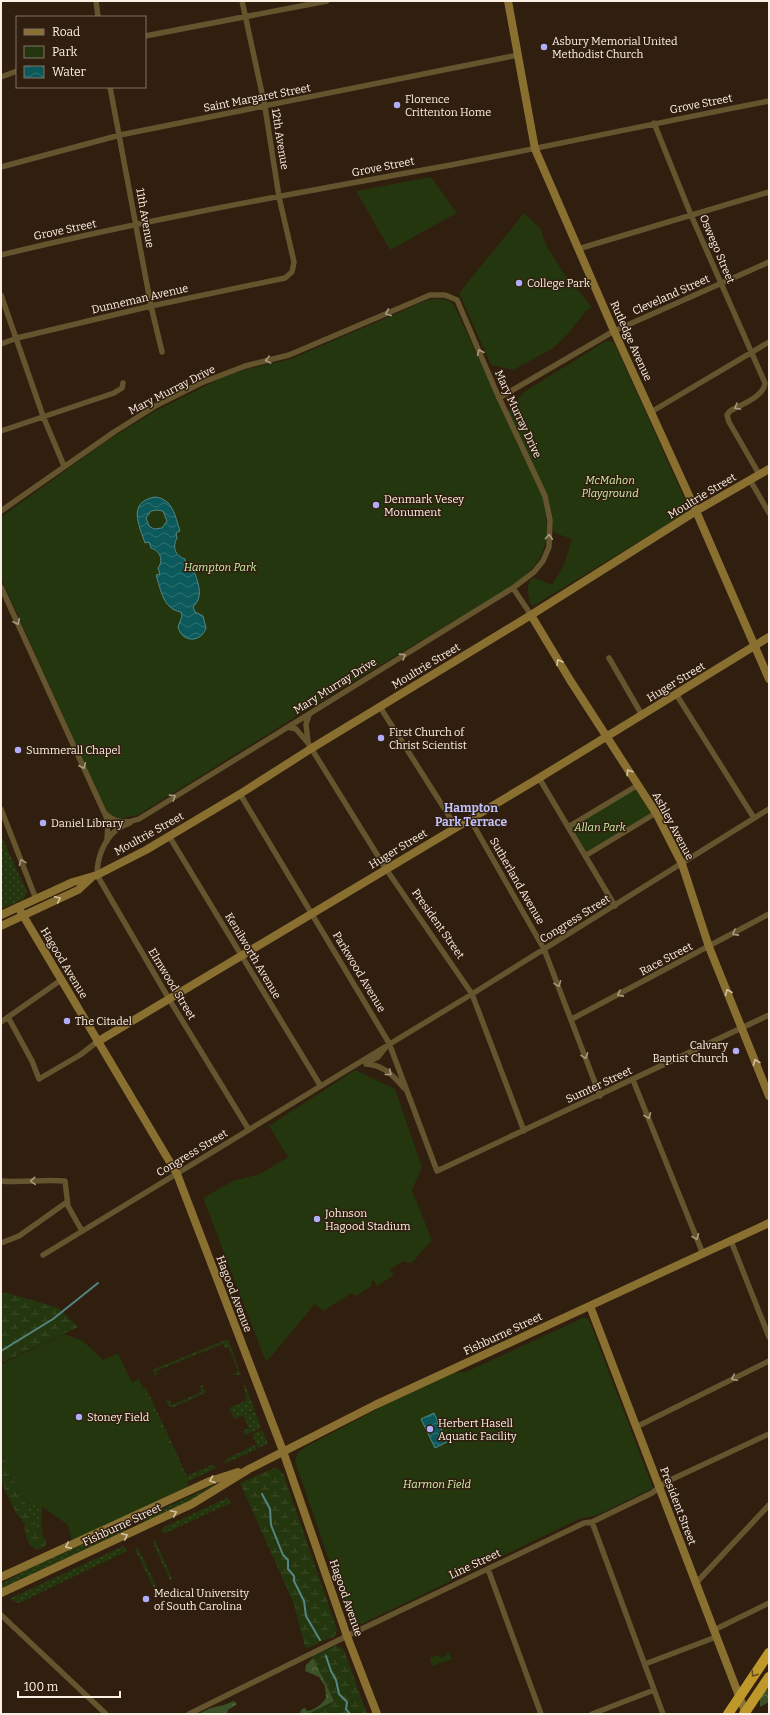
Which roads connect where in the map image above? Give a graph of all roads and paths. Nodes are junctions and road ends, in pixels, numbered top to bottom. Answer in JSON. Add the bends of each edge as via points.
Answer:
{"nodes":[{"id":1,"x":96,"y":1,"type":"edge"},
{"id":2,"x":242,"y":1,"type":"edge"},
{"id":3,"x":327,"y":1,"type":"edge"},
{"id":4,"x":508,"y":1,"type":"edge"},
{"id":5,"x":98,"y":16,"type":"edge"},
{"id":6,"x":245,"y":17,"type":"junction"},
{"id":7,"x":146,"y":36,"type":"edge"},
{"id":8,"x":518,"y":55,"type":"junction"},
{"id":9,"x":16,"y":71,"type":"edge"},
{"id":10,"x":1,"y":77,"type":"edge"},
{"id":11,"x":110,"y":88,"type":"edge"},
{"id":12,"x":769,"y":101,"type":"edge"},
{"id":13,"x":265,"y":107,"type":"junction"},
{"id":14,"x":654,"y":123,"type":"junction"},
{"id":15,"x":120,"y":135,"type":"junction"},
{"id":16,"x":535,"y":149,"type":"junction"},
{"id":17,"x":1,"y":167,"type":"edge"},
{"id":18,"x":769,"y":192,"type":"edge"},
{"id":19,"x":279,"y":197,"type":"junction"},
{"id":20,"x":691,"y":215,"type":"junction"},
{"id":21,"x":135,"y":225,"type":"junction"},
{"id":22,"x":578,"y":249,"type":"junction"},
{"id":23,"x":1,"y":255,"type":"edge"},
{"id":24,"x":769,"y":262,"type":"edge"},
{"id":25,"x":285,"y":278,"type":"joint"},
{"id":26,"x":721,"y":283,"type":"junction"},
{"id":27,"x":1,"y":295,"type":"edge"},
{"id":28,"x":151,"y":306,"type":"junction"},
{"id":29,"x":614,"y":331,"type":"junction"},
{"id":30,"x":17,"y":338,"type":"junction"},
{"id":31,"x":769,"y":342,"type":"edge"},
{"id":32,"x":1,"y":344,"type":"edge"},
{"id":33,"x":162,"y":352,"type":"dead end"},
{"id":34,"x":751,"y":353,"type":"junction"},
{"id":35,"x":123,"y":383,"type":"dead end"},
{"id":36,"x":500,"y":398,"type":"junction"},
{"id":37,"x":651,"y":412,"type":"junction"},
{"id":38,"x":44,"y":416,"type":"junction"},
{"id":39,"x":1,"y":431,"type":"edge"},
{"id":40,"x":64,"y":466,"type":"junction"},
{"id":41,"x":769,"y":469,"type":"edge"},
{"id":42,"x":759,"y":474,"type":"junction"},
{"id":43,"x":750,"y":480,"type":"junction"},
{"id":44,"x":1,"y":510,"type":"edge"},
{"id":45,"x":696,"y":511,"type":"junction"},
{"id":46,"x":769,"y":513,"type":"edge"},
{"id":47,"x":1,"y":587,"type":"edge"},
{"id":48,"x":513,"y":588,"type":"junction"},
{"id":49,"x":532,"y":615,"type":"junction"},
{"id":50,"x":769,"y":637,"type":"edge"},
{"id":51,"x":755,"y":646,"type":"junction"},
{"id":52,"x":609,"y":658,"type":"dead end"},
{"id":53,"x":769,"y":679,"type":"edge"},
{"id":54,"x":676,"y":694,"type":"junction"},
{"id":55,"x":380,"y":706,"type":"junction"},
{"id":56,"x":309,"y":715,"type":"junction"},
{"id":57,"x":642,"y":715,"type":"junction"},
{"id":58,"x":288,"y":727,"type":"junction"},
{"id":59,"x":606,"y":736,"type":"junction"},
{"id":60,"x":310,"y":745,"type":"junction"},
{"id":61,"x":539,"y":778,"type":"junction"},
{"id":62,"x":638,"y":785,"type":"junction"},
{"id":63,"x":240,"y":794,"type":"junction"},
{"id":64,"x":1,"y":809,"type":"edge"},
{"id":65,"x":769,"y":809,"type":"edge"},
{"id":66,"x":104,"y":812,"type":"junction"},
{"id":67,"x":656,"y":813,"type":"junction"},
{"id":68,"x":754,"y":818,"type":"junction"},
{"id":69,"x":470,"y":819,"type":"junction"},
{"id":70,"x":132,"y":821,"type":"junction"},
{"id":71,"x":568,"y":826,"type":"junction"},
{"id":72,"x":456,"y":827,"type":"junction"},
{"id":73,"x":169,"y":836,"type":"junction"},
{"id":74,"x":106,"y":843,"type":"junction"},
{"id":75,"x":585,"y":856,"type":"junction"},
{"id":76,"x":682,"y":864,"type":"junction"},
{"id":77,"x":386,"y":869,"type":"junction"},
{"id":78,"x":94,"y":876,"type":"junction"},
{"id":79,"x":36,"y":898,"type":"junction"},
{"id":80,"x":615,"y":906,"type":"junction"},
{"id":81,"x":18,"y":907,"type":"junction"},
{"id":82,"x":312,"y":913,"type":"junction"},
{"id":83,"x":769,"y":914,"type":"edge"},
{"id":84,"x":1,"y":915,"type":"edge"},
{"id":85,"x":23,"y":916,"type":"junction"},
{"id":86,"x":1,"y":926,"type":"edge"},
{"id":87,"x":709,"y":947,"type":"junction"},
{"id":88,"x":544,"y":949,"type":"junction"},
{"id":89,"x":241,"y":956,"type":"junction"},
{"id":90,"x":61,"y":980,"type":"junction"},
{"id":91,"x":472,"y":994,"type":"junction"},
{"id":92,"x":168,"y":999,"type":"junction"},
{"id":93,"x":769,"y":1015,"type":"edge"},
{"id":94,"x":8,"y":1017,"type":"junction"},
{"id":95,"x":572,"y":1019,"type":"junction"},
{"id":96,"x":1,"y":1022,"type":"edge"},
{"id":97,"x":743,"y":1028,"type":"junction"},
{"id":98,"x":97,"y":1042,"type":"junction"},
{"id":99,"x":389,"y":1043,"type":"junction"},
{"id":100,"x":366,"y":1064,"type":"junction"},
{"id":101,"x":351,"y":1066,"type":"junction"},
{"id":102,"x":633,"y":1080,"type":"junction"},
{"id":103,"x":320,"y":1085,"type":"junction"},
{"id":104,"x":408,"y":1092,"type":"junction"},
{"id":105,"x":600,"y":1096,"type":"junction"},
{"id":106,"x":769,"y":1096,"type":"edge"},
{"id":107,"x":249,"y":1130,"type":"junction"},
{"id":108,"x":524,"y":1131,"type":"junction"},
{"id":109,"x":437,"y":1171,"type":"joint"},
{"id":110,"x":177,"y":1174,"type":"junction"},
{"id":111,"x":1,"y":1181,"type":"edge"},
{"id":112,"x":67,"y":1202,"type":"junction"},
{"id":113,"x":769,"y":1223,"type":"edge"},
{"id":114,"x":82,"y":1231,"type":"junction"},
{"id":115,"x":730,"y":1241,"type":"junction"},
{"id":116,"x":1,"y":1243,"type":"edge"},
{"id":117,"x":703,"y":1254,"type":"junction"},
{"id":118,"x":43,"y":1255,"type":"dead end"},
{"id":119,"x":590,"y":1306,"type":"junction"},
{"id":120,"x":769,"y":1338,"type":"edge"},
{"id":121,"x":769,"y":1361,"type":"edge"},
{"id":122,"x":636,"y":1427,"type":"junction"},
{"id":123,"x":769,"y":1434,"type":"edge"},
{"id":124,"x":283,"y":1451,"type":"junction"},
{"id":125,"x":249,"y":1469,"type":"junction"},
{"id":126,"x":660,"y":1488,"type":"junction"},
{"id":127,"x":769,"y":1504,"type":"edge"},
{"id":128,"x":132,"y":1517,"type":"junction"},
{"id":129,"x":592,"y":1522,"type":"junction"},
{"id":130,"x":138,"y":1530,"type":"junction"},
{"id":131,"x":488,"y":1569,"type":"junction"},
{"id":132,"x":1,"y":1577,"type":"edge"},
{"id":133,"x":696,"y":1583,"type":"junction"},
{"id":134,"x":1,"y":1593,"type":"edge"},
{"id":135,"x":769,"y":1603,"type":"edge"},
{"id":136,"x":1,"y":1615,"type":"edge"},
{"id":137,"x":715,"y":1634,"type":"junction"},
{"id":138,"x":347,"y":1636,"type":"junction"},
{"id":139,"x":769,"y":1653,"type":"edge"},
{"id":140,"x":645,"y":1664,"type":"junction"},
{"id":141,"x":769,"y":1677,"type":"edge"},
{"id":142,"x":654,"y":1690,"type":"junction"},
{"id":143,"x":739,"y":1696,"type":"junction"},
{"id":144,"x":745,"y":1713,"type":"edge"},
{"id":145,"x":106,"y":1714,"type":"edge"},
{"id":146,"x":189,"y":1714,"type":"edge"},
{"id":147,"x":377,"y":1714,"type":"edge"},
{"id":148,"x":541,"y":1714,"type":"edge"},
{"id":149,"x":592,"y":1714,"type":"edge"},
{"id":150,"x":663,"y":1714,"type":"edge"},
{"id":151,"x":728,"y":1714,"type":"edge"}],
"edges":[{"from":1,"to":5,"type":"street"},
{"from":2,"to":6,"type":"street","name":"12th Avenue"},
{"from":3,"to":6,"type":"street"},
{"from":4,"to":8,"type":"street","name":"Rutledge Avenue"},
{"from":6,"to":7,"type":"street"},
{"from":6,"to":13,"type":"street","name":"12th Avenue"},
{"from":8,"to":13,"type":"street","name":"Saint Margaret Street"},
{"from":8,"to":16,"type":"street","name":"Rutledge Avenue"},
{"from":9,"to":10,"type":"street"},
{"from":11,"to":15,"type":"street","name":"11th Avenue"},
{"from":12,"to":14,"type":"street","name":"Grove Street"},
{"from":13,"to":15,"type":"street","name":"Saint Margaret Street"},
{"from":13,"to":19,"type":"street","name":"12th Avenue"},
{"from":14,"to":16,"type":"street","name":"Grove Street"},
{"from":14,"to":20,"type":"street","name":"Oswego Street"},
{"from":15,"to":17,"type":"street","name":"Saint Margaret Street"},
{"from":15,"to":21,"type":"street","name":"11th Avenue"},
{"from":16,"to":19,"type":"street","name":"Grove Street"},
{"from":16,"to":22,"type":"street","name":"Rutledge Avenue"},
{"from":18,"to":20,"type":"street"},
{"from":19,"to":21,"type":"street","name":"Grove Street"},
{"from":19,"to":25,"type":"street","name":"12th Avenue","via":[[294,264],[292,272]]},
{"from":20,"to":22,"type":"street"},
{"from":20,"to":26,"type":"street","name":"Oswego Street"},
{"from":21,"to":23,"type":"street","name":"Grove Street"},
{"from":21,"to":28,"type":"street","name":"11th Avenue"},
{"from":22,"to":29,"type":"street","name":"Rutledge Avenue"},
{"from":24,"to":26,"type":"street","name":"Cleveland Street"},
{"from":25,"to":28,"type":"street","name":"Dunneman Avenue"},
{"from":26,"to":29,"type":"street","name":"Cleveland Street"},
{"from":26,"to":34,"type":"street","name":"Oswego Street"},
{"from":27,"to":30,"type":"street"},
{"from":28,"to":30,"type":"street","name":"Dunneman Avenue"},
{"from":28,"to":33,"type":"street","name":"11th Avenue"},
{"from":29,"to":36,"type":"street","name":"Cleveland Street"},
{"from":29,"to":37,"type":"street","name":"Rutledge Avenue"},
{"from":30,"to":32,"type":"street","name":"Dunneman Avenue"},
{"from":30,"to":38,"type":"street"},
{"from":31,"to":34,"type":"street"},
{"from":34,"to":37,"type":"street"},
{"from":34,"to":42,"type":"street","name":"Oswego Street","one_way":true,"via":[[765,383],[764,388],[758,395],[727,415]]},
{"from":35,"to":38,"type":"street","via":[[122,388],[114,393]]},
{"from":36,"to":40,"type":"street","name":"Mary Murray Drive","one_way":true,"via":[[457,300],[446,295],[430,295],[289,355],[245,366],[201,383],[157,405]]},
{"from":48,"to":36,"type":"street","name":"Mary Murray Drive","one_way":true,"via":[[534,572],[543,561],[548,547],[550,520],[545,496]]},
{"from":37,"to":45,"type":"street","name":"Rutledge Avenue"},
{"from":38,"to":39,"type":"street"},
{"from":38,"to":40,"type":"street"},
{"from":40,"to":44,"type":"street","name":"Mary Murray Drive"},
{"from":41,"to":42,"type":"street","name":"Moultrie Street"},
{"from":42,"to":43,"type":"street","name":"Moultrie Street"},
{"from":43,"to":45,"type":"street","name":"Moultrie Street"},
{"from":43,"to":46,"type":"street"},
{"from":45,"to":49,"type":"street","name":"Moultrie Street"},
{"from":45,"to":51,"type":"street","name":"Rutledge Avenue"},
{"from":47,"to":66,"type":"street","one_way":true},
{"from":48,"to":49,"type":"street","name":"Ashley Avenue"},
{"from":56,"to":48,"type":"street","name":"Mary Murray Drive","one_way":true},
{"from":49,"to":55,"type":"street","name":"Moultrie Street"},
{"from":59,"to":49,"type":"street","name":"Ashley Avenue","one_way":true},
{"from":50,"to":51,"type":"street","name":"Huger Street"},
{"from":51,"to":53,"type":"street","name":"Rutledge Avenue"},
{"from":51,"to":54,"type":"street","name":"Huger Street"},
{"from":52,"to":57,"type":"street"},
{"from":54,"to":57,"type":"street","name":"Huger Street"},
{"from":54,"to":68,"type":"street"},
{"from":55,"to":60,"type":"street","name":"Moultrie Street"},
{"from":55,"to":72,"type":"street"},
{"from":56,"to":58,"type":"street","name":"Mary Murray Drive"},
{"from":56,"to":60,"type":"street","name":"President Street","via":[[306,724]]},
{"from":57,"to":59,"type":"street","name":"Huger Street"},
{"from":58,"to":60,"type":"street","name":"President Street","via":[[296,729]]},
{"from":70,"to":58,"type":"street","name":"Mary Murray Drive","one_way":true},
{"from":59,"to":61,"type":"street","name":"Huger Street"},
{"from":62,"to":59,"type":"street","name":"Ashley Avenue","one_way":true},
{"from":60,"to":63,"type":"street","name":"Moultrie Street"},
{"from":60,"to":77,"type":"street","name":"President Street"},
{"from":61,"to":69,"type":"street","name":"Huger Street"},
{"from":61,"to":71,"type":"street"},
{"from":62,"to":67,"type":"street","name":"Ashley Avenue"},
{"from":62,"to":71,"type":"street"},
{"from":63,"to":73,"type":"street","name":"Moultrie Street"},
{"from":63,"to":82,"type":"street","name":"Parkwood Avenue"},
{"from":79,"to":64,"type":"street","one_way":true},
{"from":65,"to":68,"type":"street","name":"Congress Street"},
{"from":66,"to":70,"type":"street","via":[[116,822]]},
{"from":66,"to":74,"type":"street","via":[[108,827]]},
{"from":67,"to":75,"type":"street"},
{"from":67,"to":76,"type":"street","name":"Ashley Avenue"},
{"from":68,"to":76,"type":"street","name":"Congress Street"},
{"from":69,"to":72,"type":"street","name":"Huger Street"},
{"from":69,"to":88,"type":"street","name":"Sutherland Avenue"},
{"from":70,"to":74,"type":"street","name":"Mary Murray Drive","via":[[116,830]]},
{"from":71,"to":75,"type":"street"},
{"from":72,"to":77,"type":"street","name":"Huger Street"},
{"from":73,"to":78,"type":"street","name":"Moultrie Street"},
{"from":73,"to":89,"type":"street","name":"Kenilworth Avenue"},
{"from":74,"to":78,"type":"street"},
{"from":75,"to":80,"type":"street"},
{"from":76,"to":80,"type":"street","name":"Congress Street"},
{"from":76,"to":87,"type":"street","name":"Ashley Avenue"},
{"from":77,"to":82,"type":"street","name":"Huger Street"},
{"from":77,"to":91,"type":"street","name":"President Street"},
{"from":78,"to":79,"type":"street","name":"Moultrie Street"},
{"from":85,"to":78,"type":"street","name":"Moultrie Street","one_way":true,"via":[[78,890]]},
{"from":78,"to":92,"type":"street","name":"Elmwood Street"},
{"from":79,"to":81,"type":"street","name":"Moultrie Street"},
{"from":80,"to":88,"type":"street","name":"Congress Street"},
{"from":81,"to":84,"type":"street","name":"Moultrie Street"},
{"from":81,"to":85,"type":"street","name":"Hagood Avenue"},
{"from":82,"to":89,"type":"street","name":"Huger Street"},
{"from":82,"to":99,"type":"street","name":"Parkwood Avenue"},
{"from":83,"to":87,"type":"street","name":"Race Street","one_way":true},
{"from":85,"to":86,"type":"street","name":"Moultrie Street"},
{"from":85,"to":90,"type":"street","name":"Hagood Avenue"},
{"from":87,"to":95,"type":"street","name":"Race Street","one_way":true},
{"from":97,"to":87,"type":"street","name":"Ashley Avenue","one_way":true},
{"from":88,"to":91,"type":"street","name":"Congress Street"},
{"from":88,"to":95,"type":"street","name":"Sutherland Avenue","one_way":true},
{"from":89,"to":92,"type":"street","name":"Huger Street"},
{"from":89,"to":103,"type":"street","name":"Kenilworth Avenue"},
{"from":90,"to":94,"type":"street"},
{"from":90,"to":98,"type":"street","name":"Hagood Avenue"},
{"from":91,"to":99,"type":"street","name":"Congress Street"},
{"from":91,"to":108,"type":"street","name":"President Street"},
{"from":92,"to":98,"type":"street","name":"Huger Street"},
{"from":92,"to":107,"type":"street","name":"Elmwood Street"},
{"from":93,"to":97,"type":"street","name":"Sumter Street"},
{"from":94,"to":96,"type":"street"},
{"from":94,"to":98,"type":"street","name":"Huger Street","via":[[39,1079]]},
{"from":95,"to":105,"type":"street","name":"Sutherland Avenue","one_way":true},
{"from":97,"to":102,"type":"street","name":"Sumter Street"},
{"from":106,"to":97,"type":"street","name":"Ashley Avenue","one_way":true},
{"from":98,"to":110,"type":"street","name":"Hagood Avenue"},
{"from":99,"to":100,"type":"street","name":"Congress Street","via":[[378,1057]]},
{"from":99,"to":101,"type":"street","name":"Congress Street"},
{"from":99,"to":104,"type":"street","name":"Parkwood Avenue"},
{"from":100,"to":101,"type":"street","name":"Congress Street"},
{"from":100,"to":104,"type":"street","one_way":true,"via":[[388,1071]]},
{"from":101,"to":103,"type":"street","name":"Congress Street"},
{"from":102,"to":105,"type":"street","name":"Sumter Street"},
{"from":102,"to":117,"type":"street","one_way":true},
{"from":103,"to":107,"type":"street","name":"Congress Street"},
{"from":104,"to":109,"type":"street","name":"Parkwood Avenue"},
{"from":105,"to":108,"type":"street","name":"Sumter Street"},
{"from":107,"to":110,"type":"street","name":"Congress Street"},
{"from":108,"to":109,"type":"street","name":"Sumter Street"},
{"from":110,"to":114,"type":"street","name":"Congress Street"},
{"from":110,"to":124,"type":"street","name":"Hagood Avenue"},
{"from":112,"to":111,"type":"street","one_way":true,"via":[[65,1181]]},
{"from":112,"to":114,"type":"street"},
{"from":112,"to":116,"type":"street","via":[[19,1236]]},
{"from":113,"to":115,"type":"street","name":"Fishburne Street"},
{"from":114,"to":118,"type":"street","name":"Congress Street"},
{"from":115,"to":117,"type":"street","name":"Fishburne Street"},
{"from":115,"to":120,"type":"street"},
{"from":117,"to":119,"type":"street","name":"Fishburne Street"},
{"from":119,"to":122,"type":"street","name":"President Street"},
{"from":119,"to":124,"type":"street","name":"Fishburne Street","via":[[375,1405]]},
{"from":121,"to":122,"type":"street","one_way":true},
{"from":122,"to":126,"type":"street","name":"President Street"},
{"from":123,"to":126,"type":"street","name":"Line Street","via":[[666,1482]]},
{"from":124,"to":125,"type":"street","name":"Fishburne Street"},
{"from":124,"to":138,"type":"street","name":"Hagood Avenue"},
{"from":125,"to":128,"type":"street","name":"Fishburne Street","one_way":true,"via":[[210,1480]]},
{"from":130,"to":125,"type":"street","name":"Fishburne Street","one_way":true,"via":[[192,1504]]},
{"from":126,"to":129,"type":"street","name":"Line Street"},
{"from":126,"to":133,"type":"street","name":"President Street"},
{"from":127,"to":133,"type":"street"},
{"from":128,"to":130,"type":"street"},
{"from":128,"to":132,"type":"street","name":"Fishburne Street","one_way":true},
{"from":129,"to":131,"type":"street","name":"Line Street","via":[[584,1523]]},
{"from":129,"to":140,"type":"street"},
{"from":134,"to":130,"type":"street","name":"Fishburne Street","one_way":true},
{"from":131,"to":138,"type":"street","name":"Line Street"},
{"from":131,"to":148,"type":"street"},
{"from":133,"to":137,"type":"street","name":"President Street"},
{"from":135,"to":137,"type":"street"},
{"from":136,"to":145,"type":"street"},
{"from":137,"to":140,"type":"street"},
{"from":137,"to":143,"type":"street","name":"President Street"},
{"from":138,"to":146,"type":"street","name":"Line Street"},
{"from":138,"to":147,"type":"street","name":"Hagood Avenue"},
{"from":139,"to":143,"type":"highway","one_way":true},
{"from":140,"to":142,"type":"street"},
{"from":141,"to":144,"type":"highway"},
{"from":142,"to":149,"type":"street"},
{"from":142,"to":150,"type":"street"},
{"from":143,"to":144,"type":"street","name":"President Street"},
{"from":143,"to":151,"type":"highway"}]}
